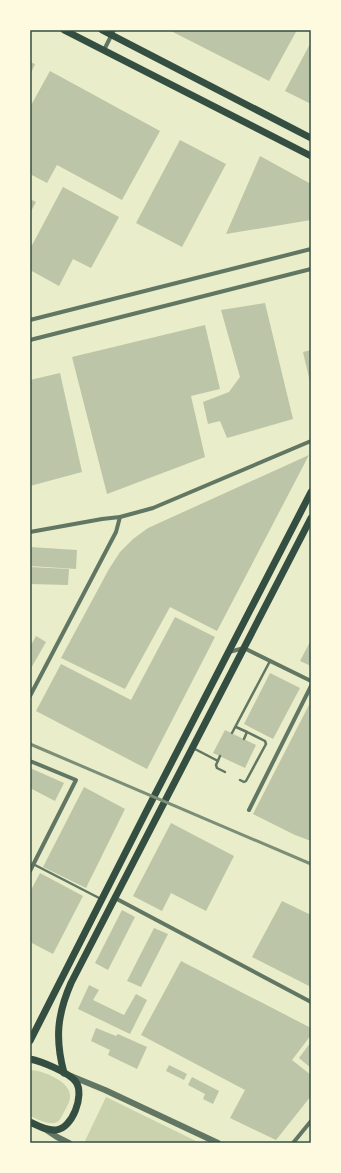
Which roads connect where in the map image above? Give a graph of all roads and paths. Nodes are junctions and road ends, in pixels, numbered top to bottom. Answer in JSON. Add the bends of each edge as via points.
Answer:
{"nodes":[{"id":1,"x":64,"y":30,"type":"edge"},
{"id":2,"x":102,"y":30,"type":"edge"},
{"id":3,"x":113,"y":33,"type":"edge"},
{"id":4,"x":104,"y":50,"type":"junction"},
{"id":5,"x":311,"y":138,"type":"edge"},
{"id":6,"x":311,"y":156,"type":"edge"},
{"id":7,"x":311,"y":249,"type":"edge"},
{"id":8,"x":311,"y":269,"type":"edge"},
{"id":9,"x":30,"y":320,"type":"edge"},
{"id":10,"x":30,"y":340,"type":"edge"},
{"id":11,"x":311,"y":441,"type":"edge"},
{"id":12,"x":311,"y":492,"type":"edge"},
{"id":13,"x":120,"y":517,"type":"junction"},
{"id":14,"x":311,"y":518,"type":"edge"},
{"id":15,"x":30,"y":532,"type":"edge"},
{"id":16,"x":244,"y":648,"type":"junction"},
{"id":17,"x":228,"y":652,"type":"junction"},
{"id":18,"x":270,"y":661,"type":"junction"},
{"id":19,"x":311,"y":681,"type":"edge"},
{"id":20,"x":311,"y":686,"type":"edge"},
{"id":21,"x":30,"y":696,"type":"edge"},
{"id":22,"x":236,"y":727,"type":"junction"},
{"id":23,"x":247,"y":732,"type":"junction"},
{"id":24,"x":232,"y":733,"type":"dead end"},
{"id":25,"x":244,"y":739,"type":"dead end"},
{"id":26,"x":192,"y":748,"type":"junction"},
{"id":27,"x":220,"y":756,"type":"dead end"},
{"id":28,"x":218,"y":760,"type":"junction"},
{"id":29,"x":30,"y":761,"type":"edge"},
{"id":30,"x":225,"y":772,"type":"dead end"},
{"id":31,"x":240,"y":780,"type":"dead end"},
{"id":32,"x":249,"y":810,"type":"dead end"},
{"id":33,"x":34,"y":864,"type":"junction"},
{"id":34,"x":30,"y":871,"type":"edge"},
{"id":35,"x":115,"y":898,"type":"junction"},
{"id":36,"x":101,"y":899,"type":"junction"},
{"id":37,"x":311,"y":1002,"type":"edge"},
{"id":38,"x":30,"y":1041,"type":"edge"},
{"id":39,"x":30,"y":1059,"type":"edge"},
{"id":40,"x":68,"y":1075,"type":"junction"},
{"id":41,"x":311,"y":1121,"type":"edge"},
{"id":42,"x":30,"y":1122,"type":"edge"},
{"id":43,"x":45,"y":1129,"type":"junction"},
{"id":44,"x":69,"y":1143,"type":"edge"},
{"id":45,"x":218,"y":1143,"type":"edge"},
{"id":46,"x":293,"y":1143,"type":"edge"}],
"edges":[{"from":1,"to":4,"type":"main road"},
{"from":2,"to":3,"type":"main road"},
{"from":3,"to":4,"type":"street"},
{"from":3,"to":5,"type":"main road"},
{"from":4,"to":6,"type":"main road"},
{"from":7,"to":9,"type":"street"},
{"from":8,"to":10,"type":"street"},
{"from":11,"to":13,"type":"street","via":[[153,508]]},
{"from":12,"to":17,"type":"main road"},
{"from":13,"to":15,"type":"street"},
{"from":13,"to":21,"type":"street","via":[[116,532]]},
{"from":14,"to":16,"type":"main road"},
{"from":16,"to":17,"type":"street"},
{"from":16,"to":18,"type":"street"},
{"from":16,"to":26,"type":"main road"},
{"from":17,"to":36,"type":"main road"},
{"from":18,"to":19,"type":"street"},
{"from":18,"to":22,"type":"lane"},
{"from":20,"to":32,"type":"street"},
{"from":22,"to":23,"type":"lane"},
{"from":22,"to":24,"type":"lane"},
{"from":23,"to":25,"type":"lane"},
{"from":23,"to":31,"type":"lane","via":[[265,741],[266,744],[246,781]]},
{"from":26,"to":28,"type":"lane"},
{"from":26,"to":35,"type":"main road"},
{"from":27,"to":28,"type":"lane"},
{"from":28,"to":30,"type":"lane","via":[[217,768]]},
{"from":29,"to":33,"type":"street","via":[[76,780]]},
{"from":33,"to":34,"type":"street"},
{"from":33,"to":36,"type":"lane"},
{"from":35,"to":37,"type":"street"},
{"from":35,"to":40,"type":"main road","via":[[64,1000],[58,1042],[59,1055]]},
{"from":36,"to":38,"type":"main road"},
{"from":39,"to":40,"type":"main road"},
{"from":40,"to":43,"type":"main road","via":[[76,1082],[80,1098],[70,1120],[62,1129]]},
{"from":40,"to":45,"type":"street"},
{"from":41,"to":46,"type":"street"},
{"from":42,"to":43,"type":"main road"},
{"from":43,"to":44,"type":"street"}]}
